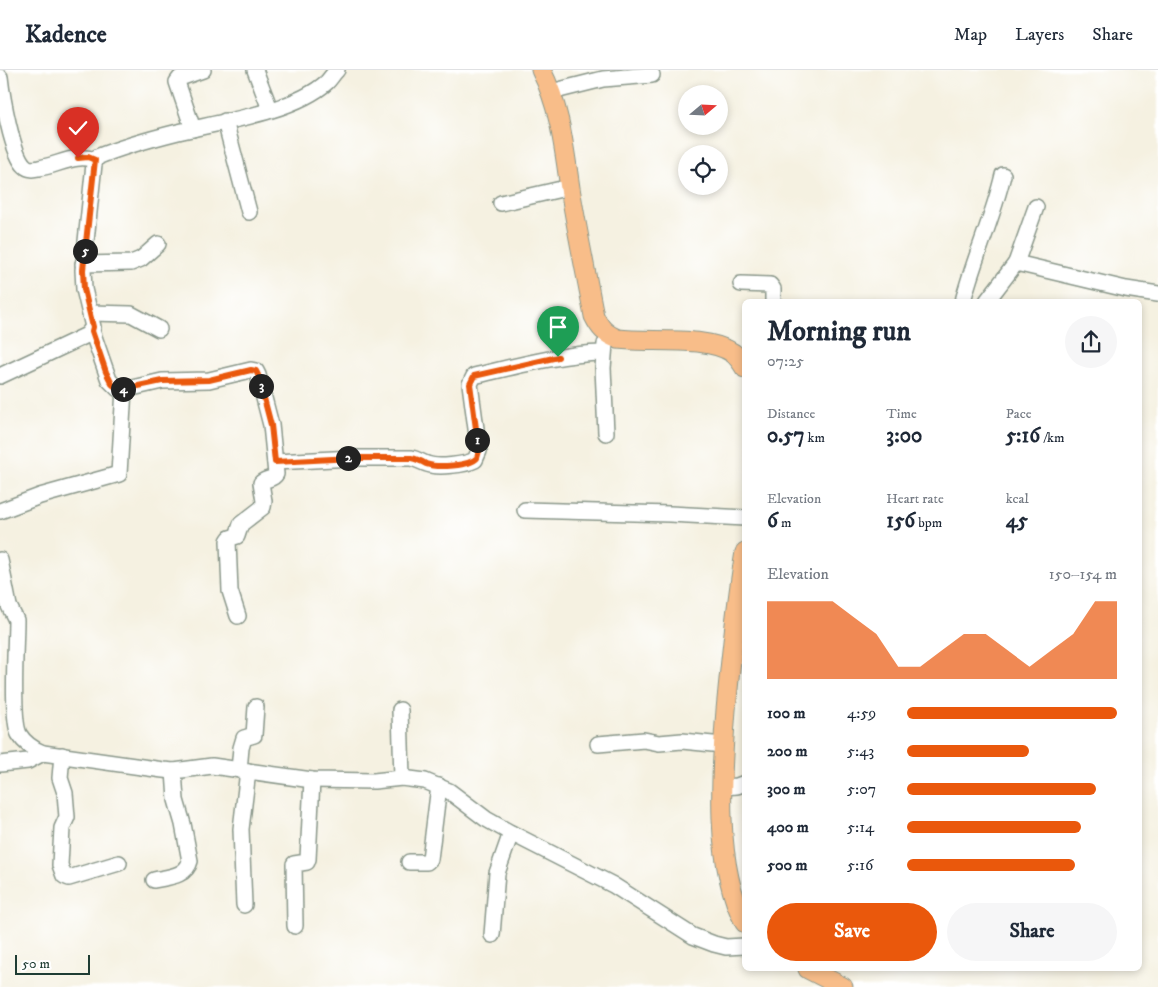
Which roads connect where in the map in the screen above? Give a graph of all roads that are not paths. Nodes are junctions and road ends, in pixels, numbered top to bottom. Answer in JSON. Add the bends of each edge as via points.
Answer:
{"nodes":[{"id":1,"x":203,"y":70,"type":"edge"},
{"id":2,"x":255,"y":70,"type":"edge"},
{"id":3,"x":336,"y":70,"type":"edge"},
{"id":4,"x":541,"y":70,"type":"edge"},
{"id":5,"x":652,"y":75,"type":"dead end"},
{"id":6,"x":595,"y":76,"type":"edge"},
{"id":7,"x":0,"y":77,"type":"edge"},
{"id":8,"x":551,"y":92,"type":"junction"},
{"id":9,"x":270,"y":109,"type":"junction"},
{"id":10,"x":225,"y":121,"type":"junction"},
{"id":11,"x":193,"y":129,"type":"junction"},
{"id":12,"x":95,"y":160,"type":"junction"},
{"id":13,"x":1003,"y":175,"type":"dead end"},
{"id":14,"x":570,"y":187,"type":"junction"},
{"id":15,"x":501,"y":203,"type":"dead end"},
{"id":16,"x":1036,"y":207,"type":"dead end"},
{"id":17,"x":249,"y":212,"type":"dead end"},
{"id":18,"x":158,"y":244,"type":"dead end"},
{"id":19,"x":1016,"y":263,"type":"junction"},
{"id":20,"x":83,"y":264,"type":"junction"},
{"id":21,"x":741,"y":284,"type":"dead end"},
{"id":22,"x":1158,"y":294,"type":"edge"},
{"id":23,"x":1140,"y":297,"type":"edge"},
{"id":24,"x":772,"y":299,"type":"edge"},
{"id":25,"x":963,"y":299,"type":"edge"},
{"id":26,"x":989,"y":299,"type":"edge"},
{"id":27,"x":90,"y":313,"type":"junction"},
{"id":28,"x":159,"y":329,"type":"dead end"},
{"id":29,"x":92,"y":331,"type":"junction"},
{"id":30,"x":606,"y":344,"type":"junction"},
{"id":31,"x":742,"y":357,"type":"edge"},
{"id":32,"x":0,"y":376,"type":"edge"},
{"id":33,"x":124,"y":389,"type":"junction"},
{"id":34,"x":606,"y":433,"type":"dead end"},
{"id":35,"x":275,"y":462,"type":"junction"},
{"id":36,"x":525,"y":510,"type":"dead end"},
{"id":37,"x":0,"y":511,"type":"edge"},
{"id":38,"x":742,"y":518,"type":"edge"},
{"id":39,"x":0,"y":560,"type":"edge"},
{"id":40,"x":742,"y":589,"type":"edge"},
{"id":41,"x":238,"y":616,"type":"dead end"},
{"id":42,"x":256,"y":707,"type":"dead end"},
{"id":43,"x":400,"y":710,"type":"dead end"},
{"id":44,"x":598,"y":744,"type":"dead end"},
{"id":45,"x":723,"y":745,"type":"junction"},
{"id":46,"x":43,"y":753,"type":"junction"},
{"id":47,"x":62,"y":755,"type":"junction"},
{"id":48,"x":0,"y":764,"type":"edge"},
{"id":49,"x":244,"y":770,"type":"junction"},
{"id":50,"x":174,"y":771,"type":"junction"},
{"id":51,"x":402,"y":778,"type":"junction"},
{"id":52,"x":312,"y":780,"type":"junction"},
{"id":53,"x":742,"y":784,"type":"edge"},
{"id":54,"x":439,"y":786,"type":"junction"},
{"id":55,"x":722,"y":787,"type":"junction"},
{"id":56,"x":511,"y":833,"type":"junction"},
{"id":57,"x":409,"y":862,"type":"dead end"},
{"id":58,"x":119,"y":863,"type":"dead end"},
{"id":59,"x":154,"y":880,"type":"dead end"},
{"id":60,"x":244,"y":905,"type":"dead end"},
{"id":61,"x":742,"y":917,"type":"edge"},
{"id":62,"x":295,"y":926,"type":"dead end"},
{"id":63,"x":492,"y":935,"type":"dead end"},
{"id":64,"x":742,"y":946,"type":"edge"},
{"id":65,"x":812,"y":971,"type":"edge"},
{"id":66,"x":843,"y":987,"type":"edge"}],
"edges":[{"from":1,"to":11,"type":"street","via":[[177,82]]},
{"from":2,"to":9,"type":"street"},
{"from":3,"to":9,"type":"street","via":[[327,82],[312,92]]},
{"from":4,"to":8,"type":"main road"},
{"from":5,"to":6,"type":"street"},
{"from":6,"to":8,"type":"street"},
{"from":7,"to":12,"type":"street","via":[[15,149],[25,166],[38,169],[84,157]]},
{"from":8,"to":14,"type":"main road","via":[[563,137]]},
{"from":9,"to":10,"type":"street"},
{"from":10,"to":11,"type":"street"},
{"from":10,"to":17,"type":"street"},
{"from":11,"to":12,"type":"street","via":[[137,142]]},
{"from":12,"to":20,"type":"street"},
{"from":13,"to":25,"type":"street"},
{"from":14,"to":15,"type":"street"},
{"from":14,"to":30,"type":"main road","via":[[594,316]]},
{"from":16,"to":19,"type":"street"},
{"from":18,"to":20,"type":"street","via":[[141,260],[131,263]]},
{"from":19,"to":23,"type":"street"},
{"from":19,"to":26,"type":"street"},
{"from":20,"to":27,"type":"street","via":[[84,289]]},
{"from":21,"to":24,"type":"street","via":[[770,285]]},
{"from":22,"to":23,"type":"street"},
{"from":27,"to":28,"type":"street","via":[[131,314]]},
{"from":27,"to":29,"type":"street"},
{"from":29,"to":32,"type":"street"},
{"from":29,"to":33,"type":"street","via":[[109,380],[118,389]]},
{"from":30,"to":31,"type":"main road","via":[[618,339],[708,344]]},
{"from":30,"to":34,"type":"street"},
{"from":30,"to":35,"type":"street","via":[[474,376],[470,384],[479,451],[476,460],[464,465],[427,464],[411,458]]},
{"from":33,"to":35,"type":"street","via":[[162,381],[209,380],[256,371],[271,425]]},
{"from":33,"to":37,"type":"street","via":[[119,474]]},
{"from":35,"to":41,"type":"street","via":[[275,476],[261,483],[263,507],[246,518],[237,536],[228,541],[230,591]]},
{"from":36,"to":38,"type":"street"},
{"from":39,"to":46,"type":"street","via":[[9,606],[16,620],[15,716],[18,732],[33,749]]},
{"from":40,"to":45,"type":"main road","via":[[730,662]]},
{"from":42,"to":49,"type":"street","via":[[254,735],[244,738],[242,743]]},
{"from":43,"to":51,"type":"street"},
{"from":44,"to":45,"type":"street","via":[[644,740]]},
{"from":45,"to":55,"type":"main road"},
{"from":46,"to":47,"type":"street"},
{"from":46,"to":48,"type":"street","via":[[28,760]]},
{"from":47,"to":50,"type":"street"},
{"from":47,"to":58,"type":"street","via":[[60,778],[67,817],[62,828],[60,865],[64,876],[69,878]]},
{"from":49,"to":50,"type":"street","via":[[205,766]]},
{"from":49,"to":52,"type":"street"},
{"from":49,"to":60,"type":"street","via":[[241,829]]},
{"from":50,"to":59,"type":"street","via":[[189,868]]},
{"from":51,"to":52,"type":"street"},
{"from":51,"to":54,"type":"street"},
{"from":52,"to":62,"type":"street","via":[[308,859],[294,864]]},
{"from":53,"to":55,"type":"street"},
{"from":54,"to":56,"type":"street"},
{"from":54,"to":57,"type":"street","via":[[430,859],[428,862]]},
{"from":55,"to":61,"type":"main road","via":[[726,868]]},
{"from":56,"to":63,"type":"street","via":[[498,874]]},
{"from":56,"to":64,"type":"street","via":[[613,885],[693,936],[726,947]]},
{"from":65,"to":66,"type":"main road"}]}
